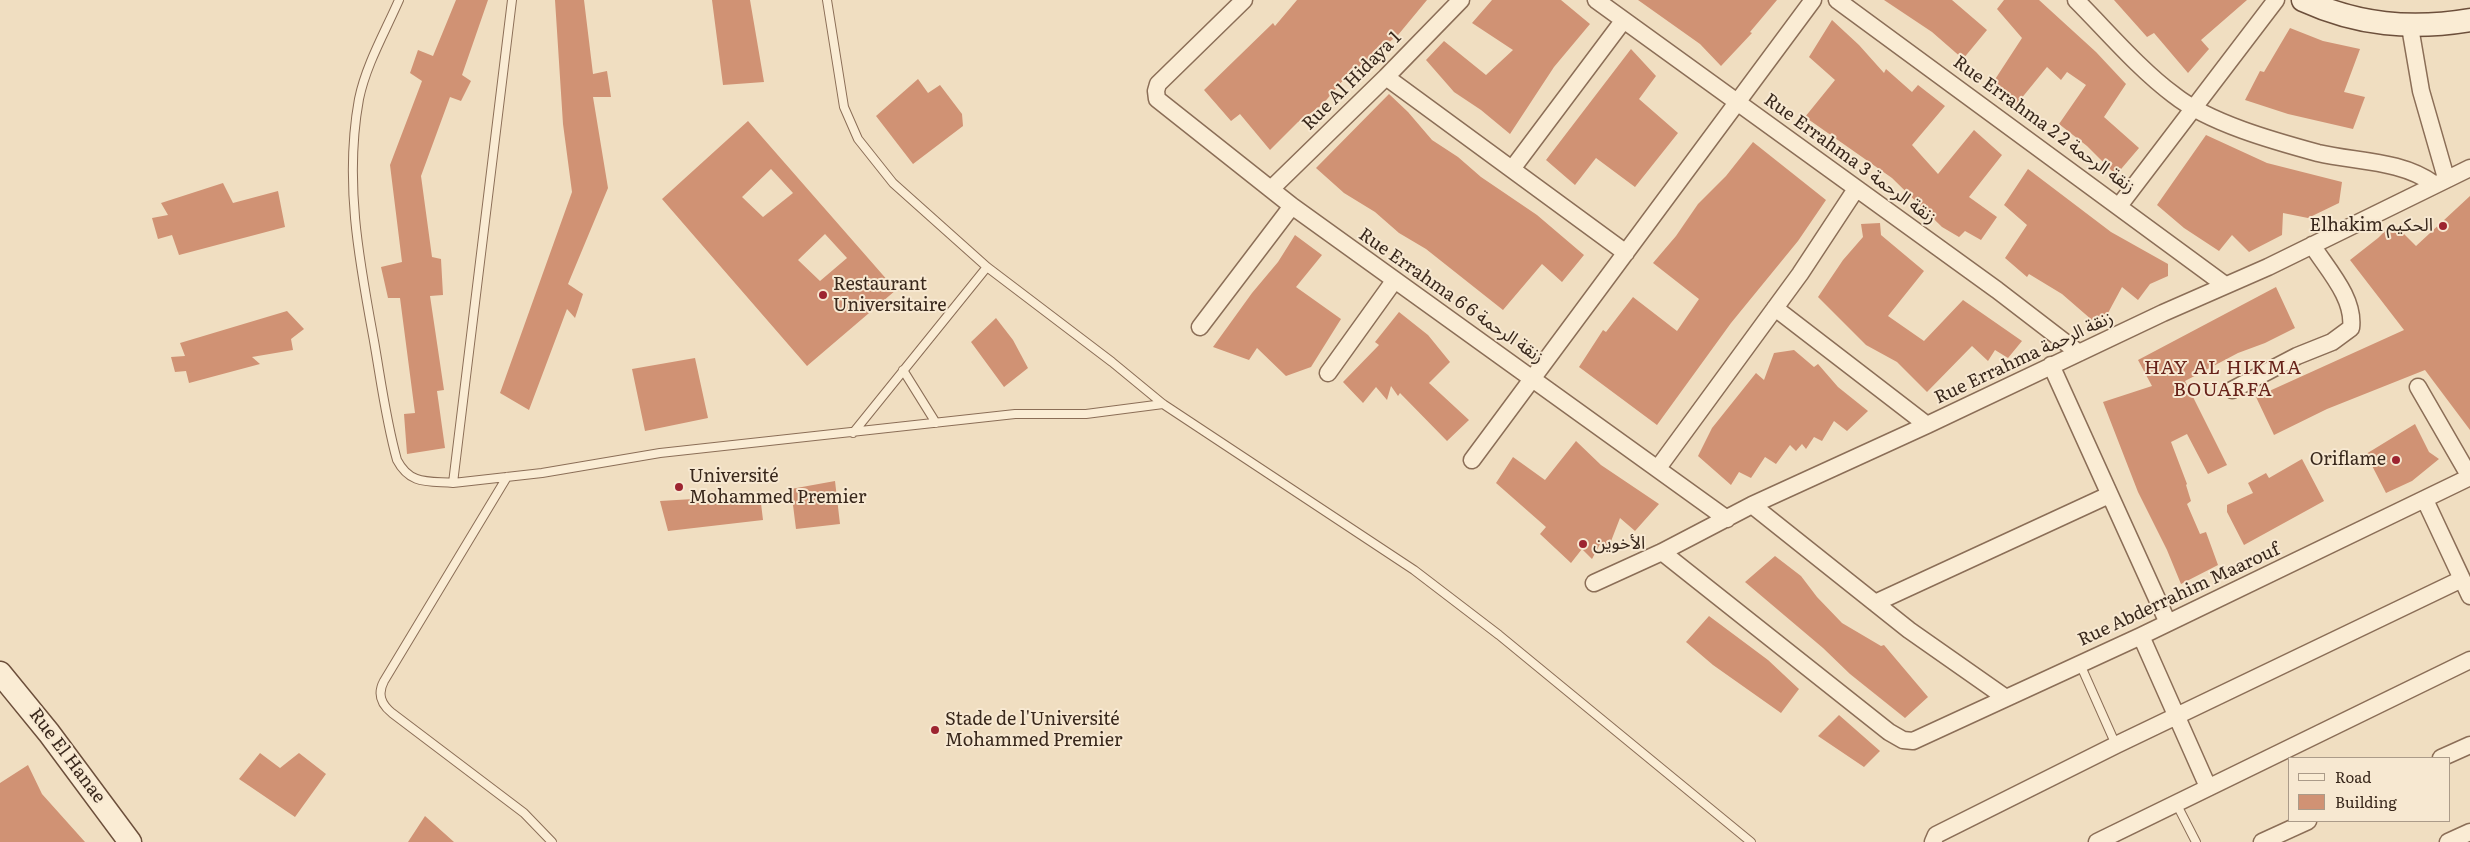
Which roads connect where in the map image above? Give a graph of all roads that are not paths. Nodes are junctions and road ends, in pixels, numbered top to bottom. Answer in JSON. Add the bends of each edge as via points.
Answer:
{"nodes":[{"id":1,"x":399,"y":0,"type":"edge"},
{"id":2,"x":512,"y":0,"type":"edge"},
{"id":3,"x":827,"y":0,"type":"edge"},
{"id":4,"x":1244,"y":0,"type":"edge"},
{"id":5,"x":1461,"y":0,"type":"edge"},
{"id":6,"x":1596,"y":0,"type":"edge"},
{"id":7,"x":1813,"y":0,"type":"edge"},
{"id":8,"x":1837,"y":0,"type":"edge"},
{"id":9,"x":2076,"y":0,"type":"edge"},
{"id":10,"x":2276,"y":0,"type":"edge"},
{"id":11,"x":2303,"y":0,"type":"edge"},
{"id":12,"x":2470,"y":20,"type":"edge"},
{"id":13,"x":1623,"y":21,"type":"junction"},
{"id":14,"x":2410,"y":27,"type":"junction"},
{"id":15,"x":1386,"y":77,"type":"junction"},
{"id":16,"x":1739,"y":102,"type":"junction"},
{"id":17,"x":2194,"y":108,"type":"junction"},
{"id":18,"x":2470,"y":168,"type":"edge"},
{"id":19,"x":1512,"y":169,"type":"junction"},
{"id":20,"x":2440,"y":181,"type":"junction"},
{"id":21,"x":1271,"y":189,"type":"junction"},
{"id":22,"x":1856,"y":189,"type":"junction"},
{"id":23,"x":1292,"y":206,"type":"junction"},
{"id":24,"x":2119,"y":206,"type":"junction"},
{"id":25,"x":2312,"y":245,"type":"junction"},
{"id":26,"x":1626,"y":254,"type":"junction"},
{"id":27,"x":987,"y":267,"type":"junction"},
{"id":28,"x":1394,"y":281,"type":"junction"},
{"id":29,"x":2226,"y":285,"type":"junction"},
{"id":30,"x":1775,"y":308,"type":"junction"},
{"id":31,"x":1200,"y":327,"type":"dead end"},
{"id":32,"x":2079,"y":353,"type":"junction"},
{"id":33,"x":2052,"y":365,"type":"junction"},
{"id":34,"x":903,"y":370,"type":"junction"},
{"id":35,"x":1328,"y":373,"type":"dead end"},
{"id":36,"x":1532,"y":378,"type":"junction"},
{"id":37,"x":2418,"y":387,"type":"dead end"},
{"id":38,"x":2232,"y":390,"type":"dead end"},
{"id":39,"x":1163,"y":404,"type":"junction"},
{"id":40,"x":936,"y":423,"type":"junction"},
{"id":41,"x":1927,"y":425,"type":"junction"},
{"id":42,"x":853,"y":432,"type":"junction"},
{"id":43,"x":1472,"y":460,"type":"dead end"},
{"id":44,"x":1658,"y":468,"type":"junction"},
{"id":45,"x":2470,"y":477,"type":"edge"},
{"id":46,"x":507,"y":478,"type":"junction"},
{"id":47,"x":453,"y":483,"type":"junction"},
{"id":48,"x":2109,"y":495,"type":"junction"},
{"id":49,"x":2426,"y":500,"type":"junction"},
{"id":50,"x":1752,"y":505,"type":"junction"},
{"id":51,"x":1726,"y":518,"type":"junction"},
{"id":52,"x":1662,"y":552,"type":"junction"},
{"id":53,"x":2462,"y":580,"type":"junction"},
{"id":54,"x":1594,"y":583,"type":"dead end"},
{"id":55,"x":2470,"y":596,"type":"edge"},
{"id":56,"x":1875,"y":603,"type":"junction"},
{"id":57,"x":2168,"y":623,"type":"junction"},
{"id":58,"x":2141,"y":636,"type":"junction"},
{"id":59,"x":2470,"y":660,"type":"edge"},
{"id":60,"x":2080,"y":664,"type":"junction"},
{"id":61,"x":0,"y":673,"type":"edge"},
{"id":62,"x":2006,"y":698,"type":"junction"},
{"id":63,"x":2177,"y":717,"type":"junction"},
{"id":64,"x":2116,"y":745,"type":"junction"},
{"id":65,"x":2470,"y":745,"type":"edge"},
{"id":66,"x":2443,"y":757,"type":"edge"},
{"id":67,"x":2208,"y":787,"type":"junction"},
{"id":68,"x":2176,"y":803,"type":"junction"},
{"id":69,"x":2306,"y":822,"type":"edge"},
{"id":70,"x":2470,"y":832,"type":"edge"},
{"id":71,"x":130,"y":842,"type":"edge"},
{"id":72,"x":552,"y":842,"type":"edge"},
{"id":73,"x":1751,"y":842,"type":"edge"},
{"id":74,"x":1933,"y":842,"type":"edge"},
{"id":75,"x":2097,"y":842,"type":"edge"},
{"id":76,"x":2196,"y":842,"type":"edge"},
{"id":77,"x":2262,"y":842,"type":"edge"},
{"id":78,"x":2448,"y":842,"type":"edge"}],
"edges":[{"from":1,"to":47,"type":"lane","via":[[365,81],[357,112],[352,187],[359,258],[396,460],[408,477]]},
{"from":2,"to":47,"type":"lane"},
{"from":3,"to":27,"type":"lane","via":[[844,107],[858,139],[893,183]]},
{"from":4,"to":21,"type":"street","name":"Rue Errahma 6 6 زنقة الرحمة","via":[[1158,84],[1156,92],[1158,99]]},
{"from":5,"to":15,"type":"street","name":"Rue Al Hidaya 1"},
{"from":6,"to":13,"type":"street","name":"Rue Errahma 3 زنقة الرحمة"},
{"from":7,"to":16,"type":"street"},
{"from":8,"to":24,"type":"street","name":"Rue Errahma 2 2 زنقة الرحمة"},
{"from":9,"to":17,"type":"street","via":[[2174,96]]},
{"from":10,"to":17,"type":"street"},
{"from":11,"to":14,"type":"street","via":[[2328,11]]},
{"from":12,"to":14,"type":"street"},
{"from":13,"to":16,"type":"street","name":"Rue Errahma 3 زنقة الرحمة"},
{"from":13,"to":19,"type":"street"},
{"from":14,"to":20,"type":"street"},
{"from":15,"to":19,"type":"street"},
{"from":15,"to":21,"type":"street","name":"Rue Al Hidaya 1"},
{"from":16,"to":22,"type":"street","name":"Rue Errahma 3 زنقة الرحمة"},
{"from":16,"to":26,"type":"street"},
{"from":17,"to":20,"type":"street","via":[[2265,137],[2319,153],[2416,172]]},
{"from":17,"to":24,"type":"street"},
{"from":18,"to":20,"type":"street","name":"Rue Errahma زنقة الرحمة"},
{"from":19,"to":26,"type":"street"},
{"from":20,"to":25,"type":"street","name":"Rue Errahma زنقة الرحمة"},
{"from":21,"to":23,"type":"street","name":"Rue Errahma 6 6 زنقة الرحمة"},
{"from":22,"to":30,"type":"street"},
{"from":22,"to":32,"type":"street","name":"Rue Errahma 3 زنقة الرحمة"},
{"from":23,"to":28,"type":"street","name":"Rue Errahma 6 6 زنقة الرحمة"},
{"from":23,"to":31,"type":"street"},
{"from":24,"to":29,"type":"street","name":"Rue Errahma 2 2 زنقة الرحمة"},
{"from":25,"to":29,"type":"street","name":"Rue Errahma زنقة الرحمة"},
{"from":25,"to":38,"type":"street","via":[[2344,296],[2351,311],[2351,328],[2332,342],[2296,356]]},
{"from":26,"to":36,"type":"street"},
{"from":27,"to":34,"type":"lane"},
{"from":27,"to":39,"type":"lane"},
{"from":28,"to":35,"type":"street"},
{"from":28,"to":36,"type":"street","name":"Rue Errahma 6 6 زنقة الرحمة"},
{"from":29,"to":32,"type":"street","name":"Rue Errahma زنقة الرحمة"},
{"from":30,"to":41,"type":"street"},
{"from":30,"to":44,"type":"street"},
{"from":32,"to":33,"type":"street","name":"Rue Errahma زنقة الرحمة"},
{"from":33,"to":41,"type":"street","name":"Rue Errahma زنقة الرحمة"},
{"from":33,"to":48,"type":"street"},
{"from":34,"to":40,"type":"lane"},
{"from":34,"to":42,"type":"lane"},
{"from":36,"to":43,"type":"street"},
{"from":36,"to":44,"type":"street","name":"Rue Errahma 6 6 زنقة الرحمة"},
{"from":37,"to":45,"type":"street"},
{"from":39,"to":40,"type":"lane","via":[[1118,412],[1015,414]]},
{"from":39,"to":73,"type":"lane","via":[[1414,570],[1499,635]]},
{"from":40,"to":42,"type":"lane"},
{"from":41,"to":50,"type":"street","name":"Rue Errahma زنقة الرحمة"},
{"from":42,"to":46,"type":"lane","via":[[660,453]]},
{"from":44,"to":51,"type":"street","name":"Rue Errahma 6 6 زنقة الرحمة"},
{"from":45,"to":49,"type":"street","name":"Rue Abderrahim Maarouf"},
{"from":46,"to":47,"type":"lane"},
{"from":46,"to":72,"type":"lane","via":[[384,681],[380,697],[392,713],[524,813]]},
{"from":48,"to":56,"type":"street"},
{"from":48,"to":57,"type":"street"},
{"from":49,"to":53,"type":"street"},
{"from":49,"to":57,"type":"street","name":"Rue Abderrahim Maarouf"},
{"from":50,"to":51,"type":"street","name":"Rue Errahma زنقة الرحمة"},
{"from":50,"to":56,"type":"street"},
{"from":51,"to":52,"type":"street","name":"Rue Errahma زنقة الرحمة"},
{"from":52,"to":54,"type":"street","name":"Rue Errahma زنقة الرحمة"},
{"from":52,"to":62,"type":"street","name":"Rue Abderrahim Maarouf","via":[[1903,740],[1918,740]]},
{"from":53,"to":55,"type":"street"},
{"from":53,"to":63,"type":"street"},
{"from":56,"to":62,"type":"street"},
{"from":57,"to":58,"type":"street","name":"Rue Abderrahim Maarouf"},
{"from":58,"to":60,"type":"street","name":"Rue Abderrahim Maarouf"},
{"from":58,"to":63,"type":"street"},
{"from":59,"to":67,"type":"street"},
{"from":60,"to":62,"type":"street","name":"Rue Abderrahim Maarouf"},
{"from":60,"to":64,"type":"lane"},
{"from":61,"to":71,"type":"street","name":"Rue El Hanae","via":[[49,732]]},
{"from":63,"to":64,"type":"street"},
{"from":63,"to":67,"type":"street"},
{"from":64,"to":74,"type":"street","via":[[1936,835]]},
{"from":65,"to":66,"type":"street"},
{"from":67,"to":68,"type":"street"},
{"from":68,"to":75,"type":"street"},
{"from":68,"to":76,"type":"lane"},
{"from":69,"to":77,"type":"street"},
{"from":70,"to":78,"type":"street"}]}
